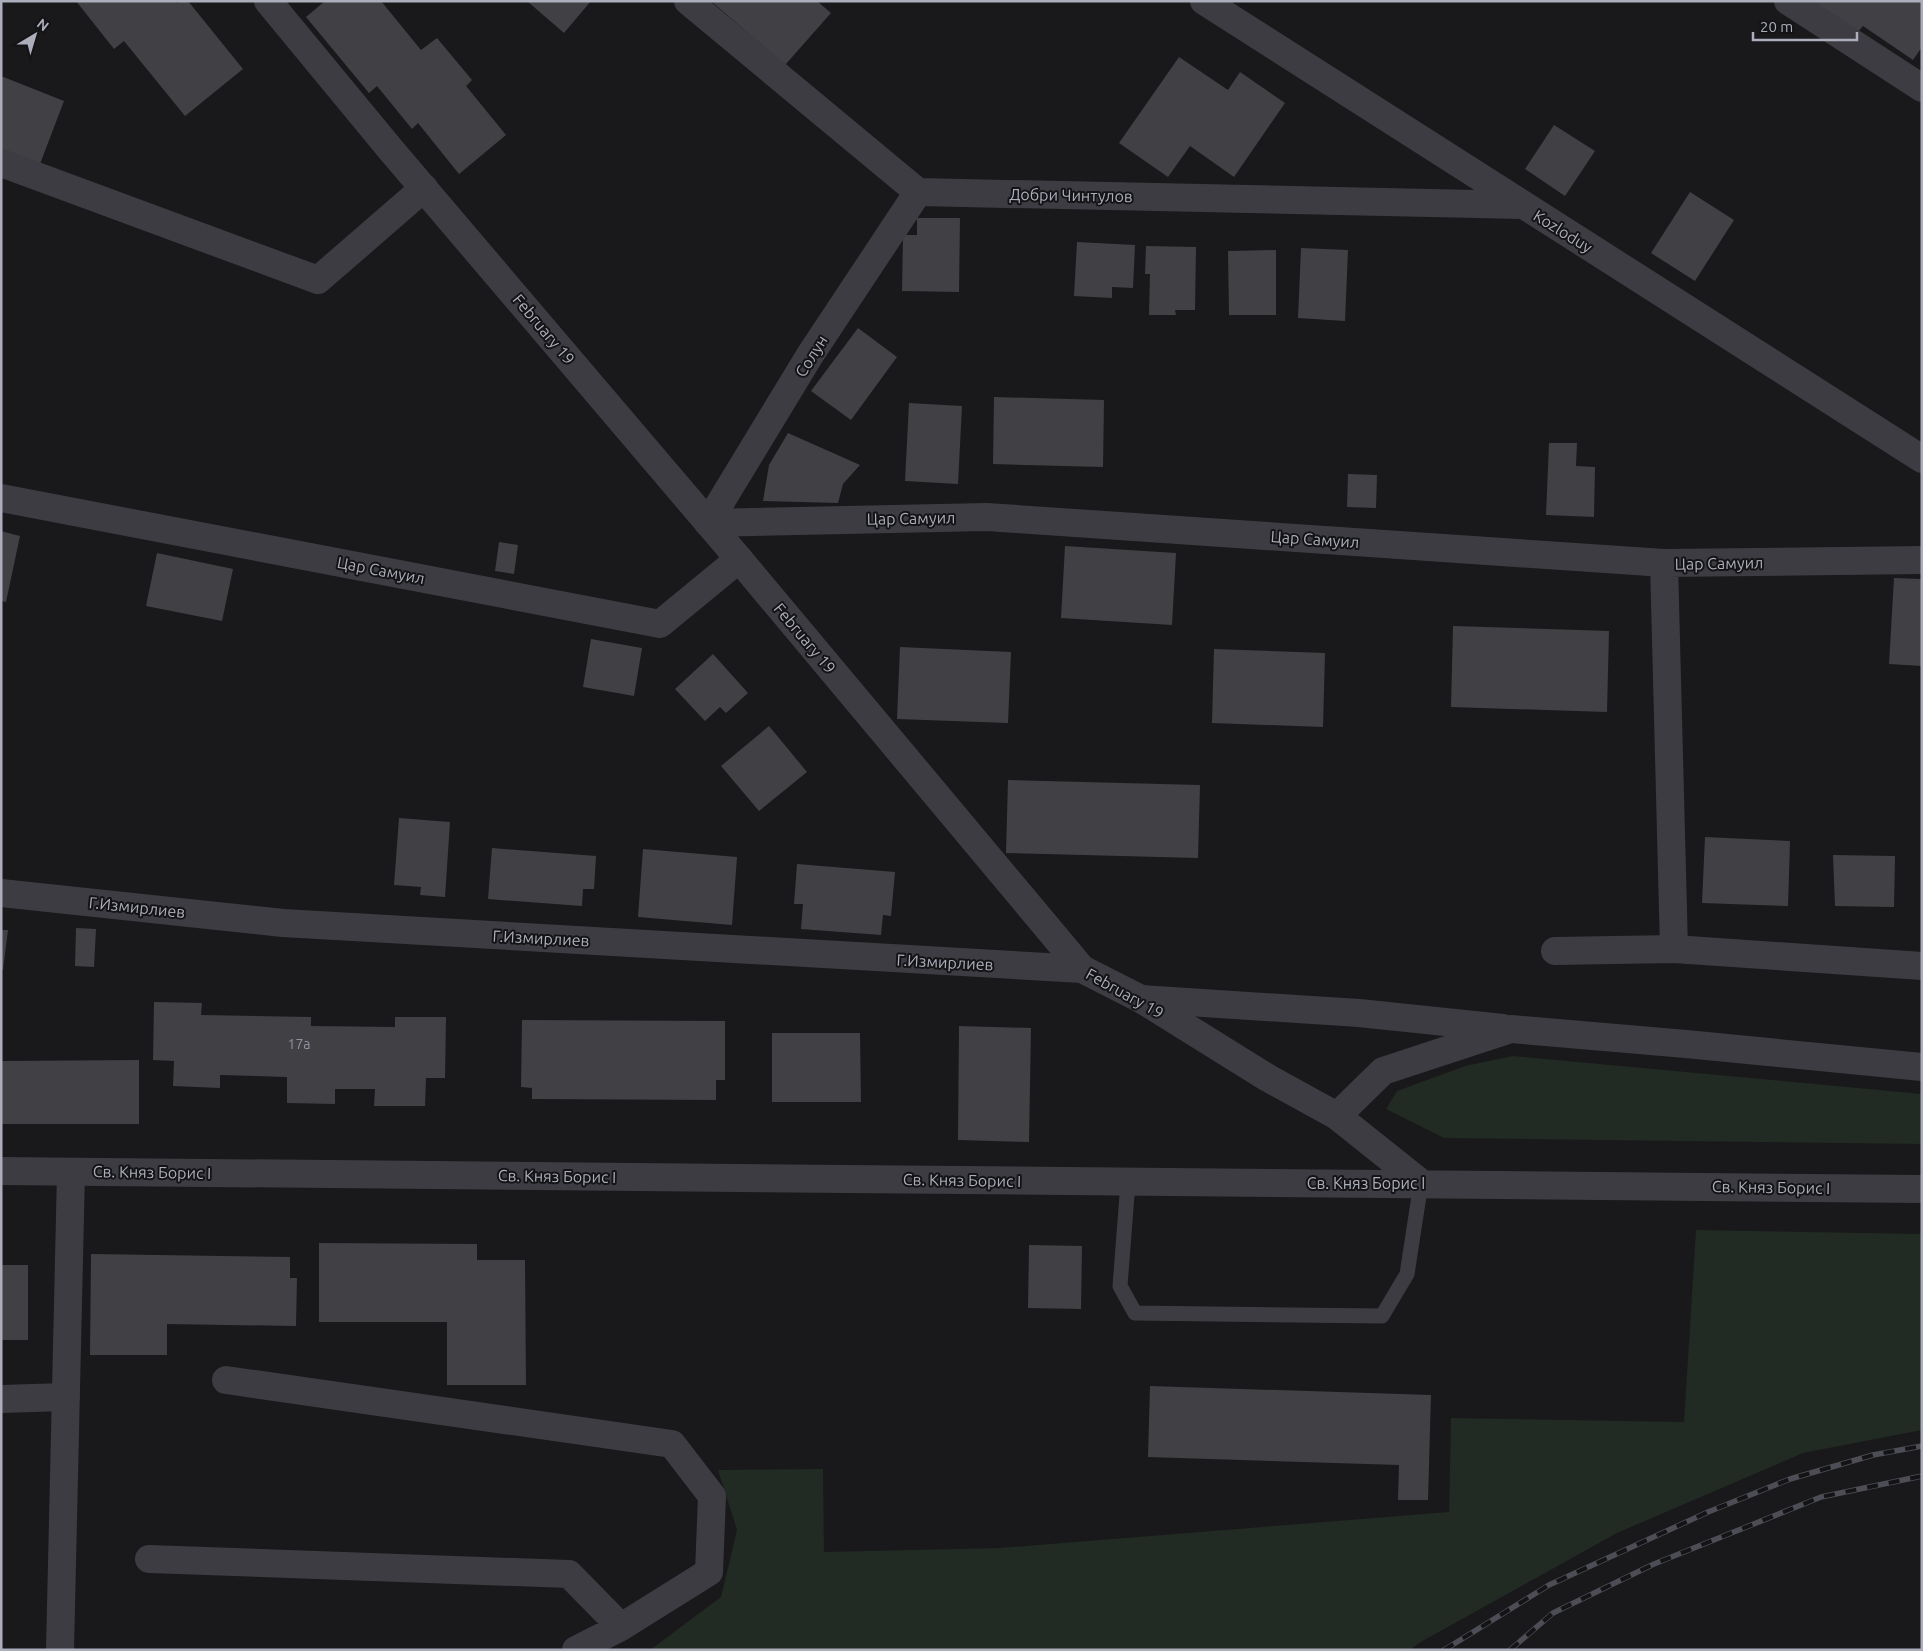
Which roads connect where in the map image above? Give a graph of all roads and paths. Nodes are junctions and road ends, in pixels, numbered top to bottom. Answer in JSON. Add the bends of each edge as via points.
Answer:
{"nodes":[{"id":1,"x":268,"y":1,"type":"edge"},
{"id":2,"x":688,"y":1,"type":"edge"},
{"id":3,"x":1204,"y":1,"type":"edge"},
{"id":4,"x":1788,"y":1,"type":"edge"},
{"id":5,"x":1922,"y":88,"type":"edge"},
{"id":6,"x":1,"y":163,"type":"edge"},
{"id":7,"x":424,"y":188,"type":"junction"},
{"id":8,"x":918,"y":192,"type":"junction"},
{"id":9,"x":1522,"y":205,"type":"junction"},
{"id":10,"x":1922,"y":459,"type":"edge"},
{"id":11,"x":1,"y":498,"type":"edge"},
{"id":12,"x":708,"y":523,"type":"junction"},
{"id":13,"x":739,"y":559,"type":"junction"},
{"id":14,"x":1922,"y":560,"type":"edge"},
{"id":15,"x":1664,"y":563,"type":"junction"},
{"id":16,"x":1,"y":894,"type":"edge"},
{"id":17,"x":1674,"y":948,"type":"junction"},
{"id":18,"x":1555,"y":951,"type":"dead end"},
{"id":19,"x":1922,"y":966,"type":"edge"},
{"id":20,"x":1082,"y":969,"type":"junction"},
{"id":21,"x":1141,"y":999,"type":"junction"},
{"id":22,"x":1511,"y":1029,"type":"junction"},
{"id":23,"x":1922,"y":1067,"type":"edge"},
{"id":24,"x":1337,"y":1116,"type":"junction"},
{"id":25,"x":1,"y":1171,"type":"edge"},
{"id":26,"x":71,"y":1172,"type":"junction"},
{"id":27,"x":1128,"y":1182,"type":"junction"},
{"id":28,"x":1421,"y":1183,"type":"junction"},
{"id":29,"x":1922,"y":1189,"type":"edge"},
{"id":30,"x":226,"y":1380,"type":"dead end"},
{"id":31,"x":66,"y":1397,"type":"junction"},
{"id":32,"x":1,"y":1398,"type":"edge"},
{"id":33,"x":149,"y":1558,"type":"dead end"},
{"id":34,"x":622,"y":1626,"type":"junction"},
{"id":35,"x":60,"y":1650,"type":"edge"},
{"id":36,"x":576,"y":1650,"type":"edge"}],
"edges":[{"from":1,"to":7,"type":"street","name":"February 19"},
{"from":2,"to":8,"type":"street"},
{"from":3,"to":9,"type":"street","name":"Kozloduy"},
{"from":4,"to":5,"type":"street"},
{"from":6,"to":7,"type":"street","via":[[318,280]]},
{"from":7,"to":12,"type":"street","name":"February 19"},
{"from":8,"to":9,"type":"street","name":"Добри Чинтулов"},
{"from":8,"to":12,"type":"street","name":"Солун","via":[[810,355]]},
{"from":9,"to":10,"type":"street","name":"Kozloduy"},
{"from":11,"to":13,"type":"street","name":"Цар Самуил","via":[[660,624]]},
{"from":12,"to":13,"type":"street","name":"February 19"},
{"from":12,"to":15,"type":"street","name":"Цар Самуил","via":[[986,517]]},
{"from":13,"to":20,"type":"street","name":"February 19"},
{"from":14,"to":15,"type":"street","name":"Цар Самуил"},
{"from":15,"to":17,"type":"street"},
{"from":16,"to":20,"type":"street","name":"Г.Измирлиев","via":[[283,923]]},
{"from":17,"to":18,"type":"street"},
{"from":17,"to":19,"type":"street"},
{"from":20,"to":21,"type":"street","name":"February 19"},
{"from":21,"to":22,"type":"street","via":[[1359,1013]]},
{"from":21,"to":24,"type":"street","name":"February 19","via":[[1268,1078]]},
{"from":22,"to":23,"type":"street"},
{"from":22,"to":24,"type":"street","via":[[1383,1071]]},
{"from":24,"to":28,"type":"street","name":"February 19"},
{"from":25,"to":26,"type":"street","name":"Св. Княз Борис I"},
{"from":26,"to":27,"type":"street","name":"Св. Княз Борис I"},
{"from":26,"to":31,"type":"street"},
{"from":27,"to":28,"type":"street","name":"Св. Княз Борис I"},
{"from":27,"to":28,"type":"lane","via":[[1120,1286],[1135,1313],[1382,1316],[1407,1274]]},
{"from":28,"to":29,"type":"street","name":"Св. Княз Борис I"},
{"from":30,"to":34,"type":"street","via":[[672,1444],[712,1496],[709,1572]]},
{"from":31,"to":32,"type":"street"},
{"from":31,"to":35,"type":"street"},
{"from":33,"to":34,"type":"street","via":[[570,1574]]},
{"from":34,"to":36,"type":"street"}]}
